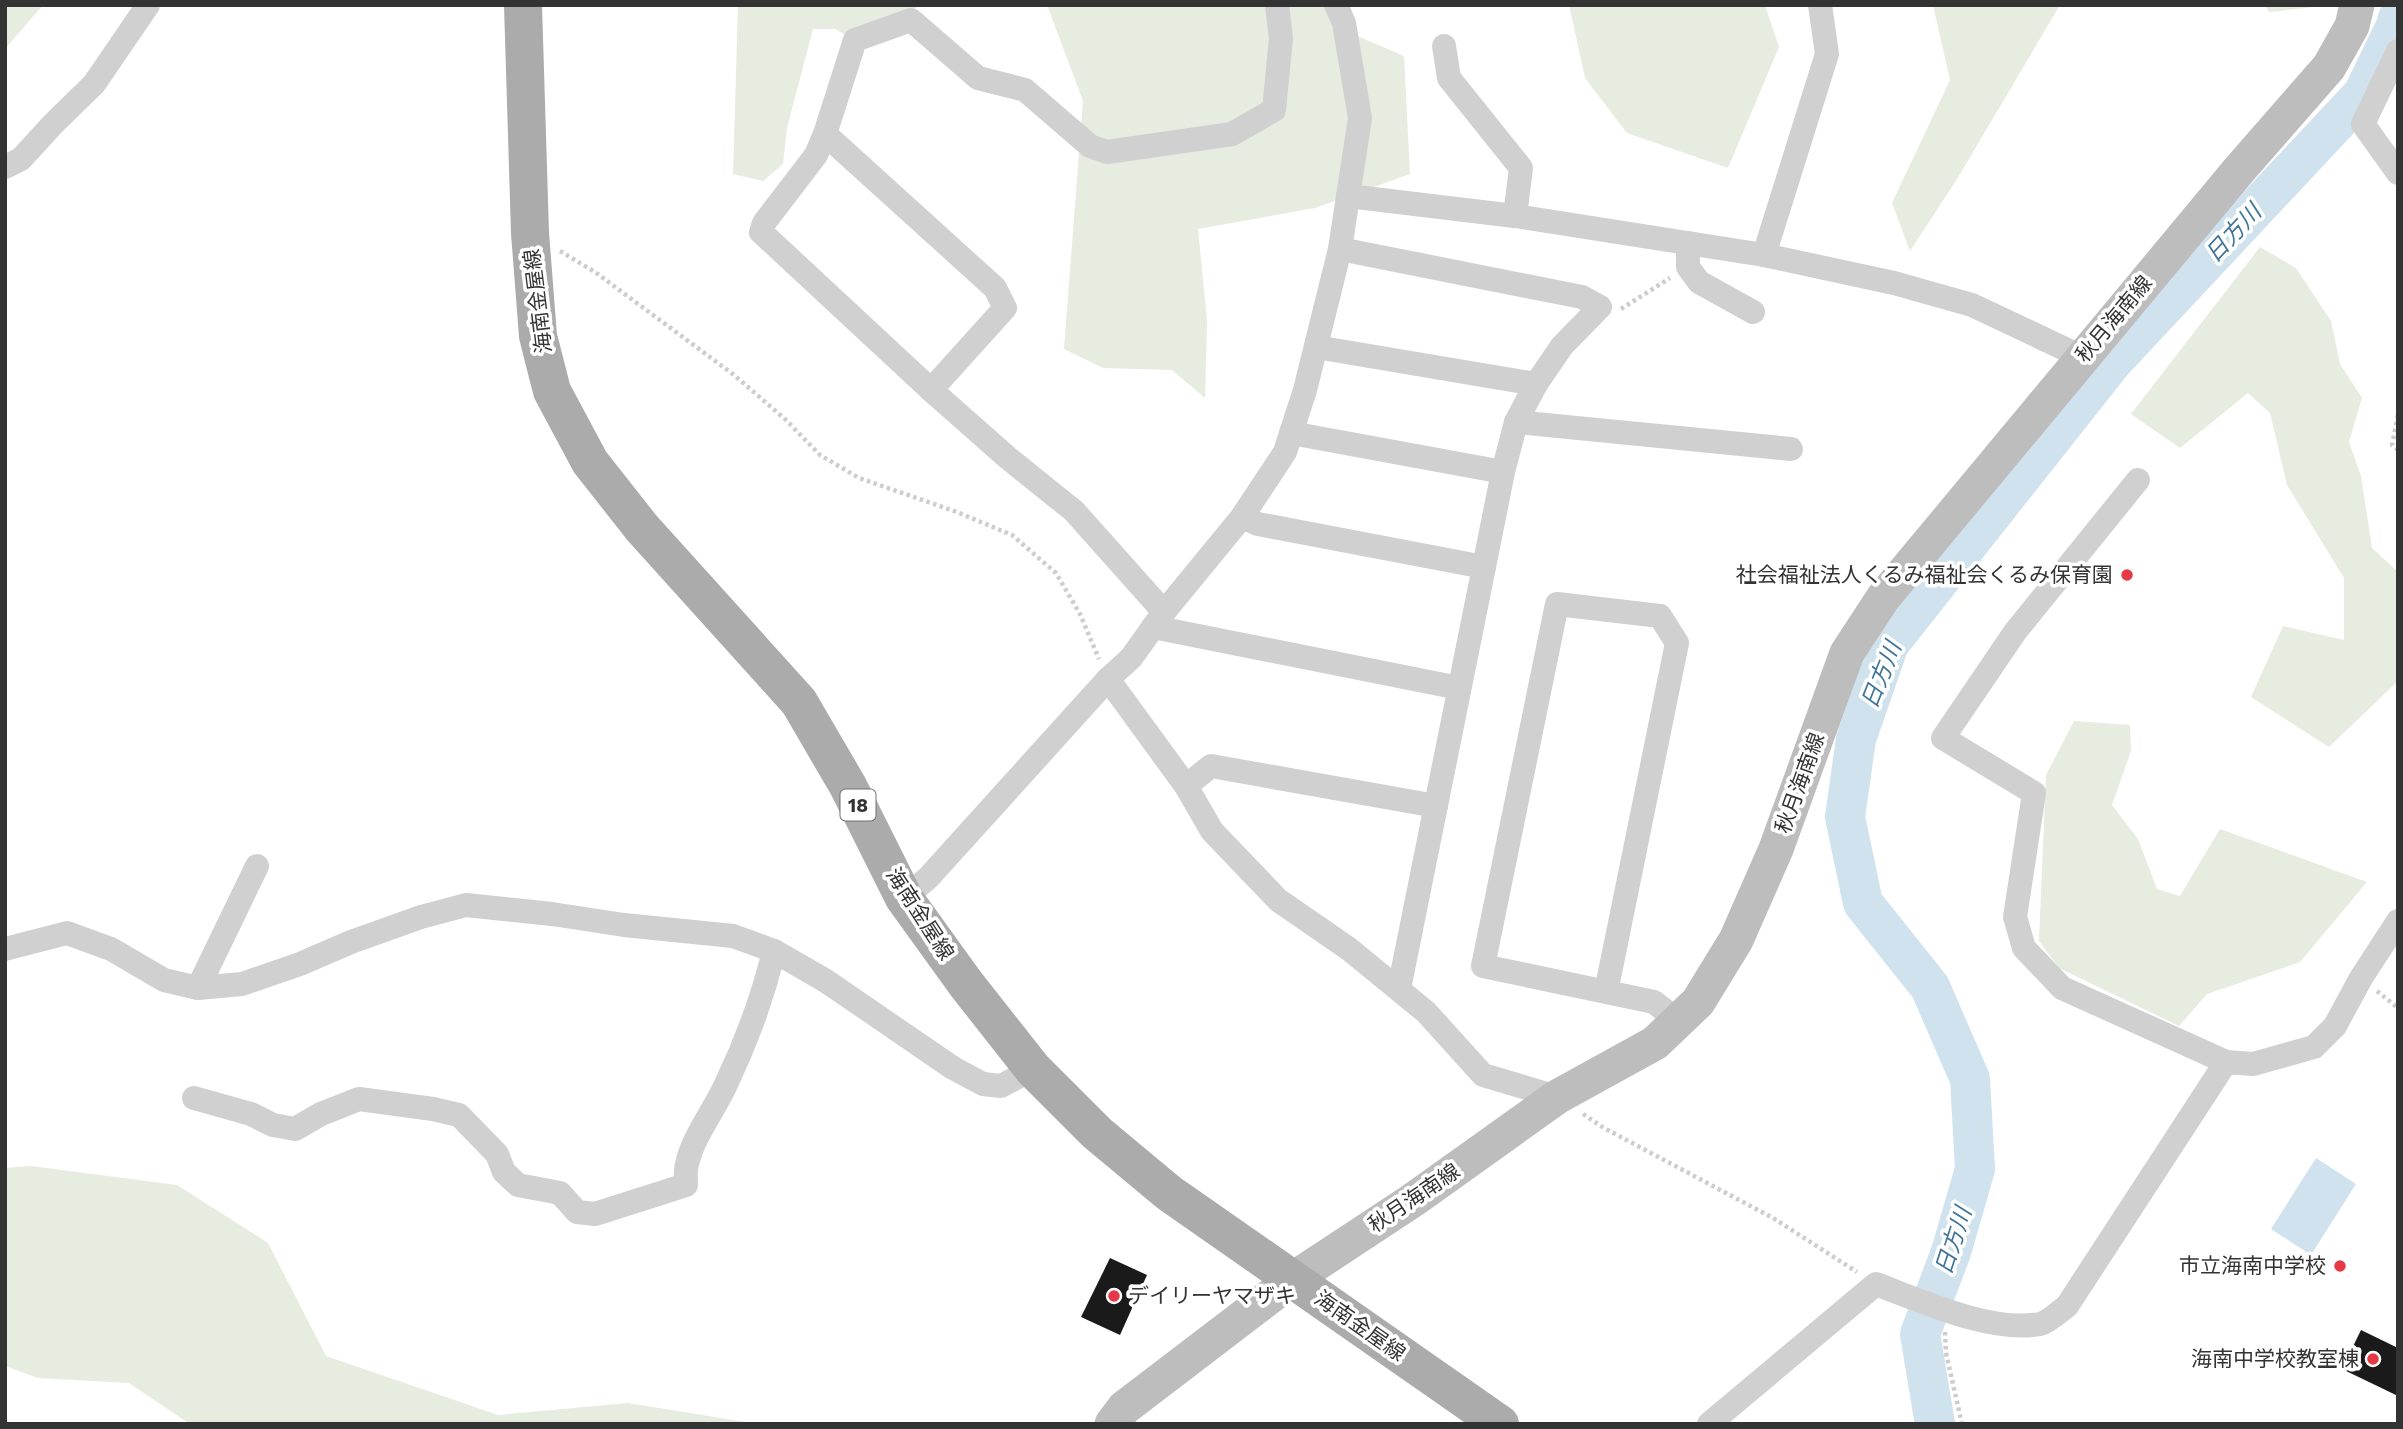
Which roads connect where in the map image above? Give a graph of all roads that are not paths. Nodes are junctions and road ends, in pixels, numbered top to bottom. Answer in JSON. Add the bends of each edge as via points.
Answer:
{"nodes":[{"id":1,"x":148,"y":5,"type":"edge"},
{"id":2,"x":523,"y":5,"type":"edge"},
{"id":3,"x":1276,"y":5,"type":"edge"},
{"id":4,"x":1336,"y":5,"type":"edge"},
{"id":5,"x":1820,"y":5,"type":"edge"},
{"id":6,"x":2357,"y":5,"type":"edge"},
{"id":7,"x":1444,"y":46,"type":"dead end"},
{"id":8,"x":2398,"y":51,"type":"edge"},
{"id":9,"x":825,"y":134,"type":"junction"},
{"id":10,"x":5,"y":167,"type":"edge"},
{"id":11,"x":2398,"y":173,"type":"edge"},
{"id":12,"x":1348,"y":196,"type":"junction"},
{"id":13,"x":1515,"y":216,"type":"junction"},
{"id":14,"x":1340,"y":249,"type":"junction"},
{"id":15,"x":1764,"y":254,"type":"junction"},
{"id":16,"x":1688,"y":255,"type":"junction"},
{"id":17,"x":1753,"y":312,"type":"dead end"},
{"id":18,"x":1316,"y":346,"type":"junction"},
{"id":19,"x":2082,"y":357,"type":"junction"},
{"id":20,"x":1536,"y":384,"type":"junction"},
{"id":21,"x":931,"y":390,"type":"junction"},
{"id":22,"x":1516,"y":422,"type":"junction"},
{"id":23,"x":1291,"y":433,"type":"junction"},
{"id":24,"x":1791,"y":449,"type":"dead end"},
{"id":25,"x":1503,"y":472,"type":"junction"},
{"id":26,"x":2138,"y":480,"type":"dead end"},
{"id":27,"x":1242,"y":517,"type":"junction"},
{"id":28,"x":1484,"y":567,"type":"junction"},
{"id":29,"x":1159,"y":620,"type":"junction"},
{"id":30,"x":1108,"y":679,"type":"junction"},
{"id":31,"x":1459,"y":688,"type":"junction"},
{"id":32,"x":1186,"y":786,"type":"junction"},
{"id":33,"x":1436,"y":806,"type":"junction"},
{"id":34,"x":257,"y":866,"type":"dead end"},
{"id":35,"x":904,"y":898,"type":"junction"},
{"id":36,"x":2398,"y":921,"type":"edge"},
{"id":37,"x":5,"y":949,"type":"edge"},
{"id":38,"x":774,"y":951,"type":"junction"},
{"id":39,"x":198,"y":988,"type":"junction"},
{"id":40,"x":1399,"y":989,"type":"junction"},
{"id":41,"x":1606,"y":992,"type":"junction"},
{"id":42,"x":1678,"y":1021,"type":"junction"},
{"id":43,"x":2226,"y":1062,"type":"junction"},
{"id":44,"x":1033,"y":1069,"type":"junction"},
{"id":45,"x":1558,"y":1097,"type":"junction"},
{"id":46,"x":194,"y":1098,"type":"dead end"},
{"id":47,"x":1293,"y":1279,"type":"junction"},
{"id":48,"x":1112,"y":1424,"type":"edge"},
{"id":49,"x":1500,"y":1424,"type":"edge"},
{"id":50,"x":1709,"y":1424,"type":"edge"}],
"edges":[{"from":1,"to":10,"type":"street","via":[[94,84],[21,159]]},
{"from":2,"to":35,"type":"main road","name":"海南金屋線","number":"18","via":[[530,233],[538,336],[552,391],[590,462],[642,528],[799,702],[848,786]]},
{"from":3,"to":9,"type":"street","via":[[1281,38],[1274,110],[1231,134],[1107,152],[1090,146],[1025,90],[978,78],[911,20],[855,40]]},
{"from":4,"to":12,"type":"street","via":[[1344,23],[1360,118]]},
{"from":5,"to":15,"type":"street","via":[[1827,54]]},
{"from":6,"to":19,"type":"main road","name":"秋月海南線","via":[[2352,26],[2329,67]]},
{"from":7,"to":13,"type":"street","via":[[1449,78],[1521,167]]},
{"from":8,"to":11,"type":"street","via":[[2363,124]]},
{"from":9,"to":21,"type":"street","via":[[816,155],[761,232]]},
{"from":9,"to":21,"type":"street","via":[[995,288],[1005,309]]},
{"from":12,"to":13,"type":"street"},
{"from":12,"to":14,"type":"street"},
{"from":13,"to":16,"type":"street"},
{"from":14,"to":18,"type":"street"},
{"from":14,"to":20,"type":"street","via":[[1582,297],[1600,307],[1562,346]]},
{"from":15,"to":16,"type":"street"},
{"from":15,"to":19,"type":"street","via":[[1972,306]]},
{"from":16,"to":17,"type":"street","via":[[1699,282]]},
{"from":18,"to":20,"type":"street"},
{"from":18,"to":23,"type":"street"},
{"from":19,"to":42,"type":"main road","name":"秋月海南線","via":[[1883,598],[1847,653],[1776,849],[1736,940],[1698,1002]]},
{"from":20,"to":22,"type":"street"},
{"from":21,"to":29,"type":"street","via":[[1074,512]]},
{"from":22,"to":24,"type":"street"},
{"from":22,"to":25,"type":"street"},
{"from":23,"to":25,"type":"street"},
{"from":23,"to":27,"type":"street","via":[[1285,452]]},
{"from":25,"to":28,"type":"street"},
{"from":26,"to":43,"type":"street","via":[[2015,632],[1943,738],[2034,793],[2015,917],[2024,948],[2062,988]]},
{"from":27,"to":28,"type":"street","via":[[1258,524]]},
{"from":27,"to":29,"type":"street"},
{"from":28,"to":31,"type":"street"},
{"from":29,"to":30,"type":"street","via":[[1132,658]]},
{"from":29,"to":31,"type":"street"},
{"from":30,"to":32,"type":"street"},
{"from":30,"to":35,"type":"street","via":[[928,878]]},
{"from":31,"to":33,"type":"street"},
{"from":32,"to":33,"type":"street","via":[[1211,766]]},
{"from":32,"to":40,"type":"street","via":[[1212,831],[1278,900]]},
{"from":33,"to":40,"type":"street"},
{"from":34,"to":39,"type":"street"},
{"from":35,"to":44,"type":"main road","name":"海南金屋線","number":"18"},
{"from":36,"to":43,"type":"street","via":[[2335,1026],[2314,1047],[2253,1064]]},
{"from":37,"to":39,"type":"street","via":[[67,933],[111,948],[164,980]]},
{"from":38,"to":39,"type":"street","via":[[733,936],[467,905],[421,917],[242,984]]},
{"from":38,"to":44,"type":"street","via":[[983,1084],[1001,1086]]},
{"from":38,"to":46,"type":"street","via":[[749,1030],[687,1163],[686,1185],[595,1214],[577,1212],[560,1193],[518,1185],[504,1172],[497,1154],[459,1115],[359,1099],[295,1129]]},
{"from":40,"to":45,"type":"street","via":[[1483,1075]]},
{"from":41,"to":41,"type":"street","via":[[1483,966],[1557,604],[1660,616],[1677,643]]},
{"from":41,"to":42,"type":"street","via":[[1654,1002]]},
{"from":42,"to":45,"type":"main road","name":"秋月海南線","via":[[1655,1043]]},
{"from":43,"to":50,"type":"street","via":[[2067,1306],[2042,1324],[2000,1324],[1948,1312],[1876,1284]]},
{"from":44,"to":47,"type":"main road","name":"海南金屋線","number":"18","via":[[1097,1133],[1169,1193]]},
{"from":45,"to":47,"type":"main road","name":"秋月海南線"},
{"from":47,"to":48,"type":"main road","name":"秋月海南線","via":[[1124,1408]]},
{"from":47,"to":49,"type":"main road","name":"海南金屋線","number":"18"}]}
